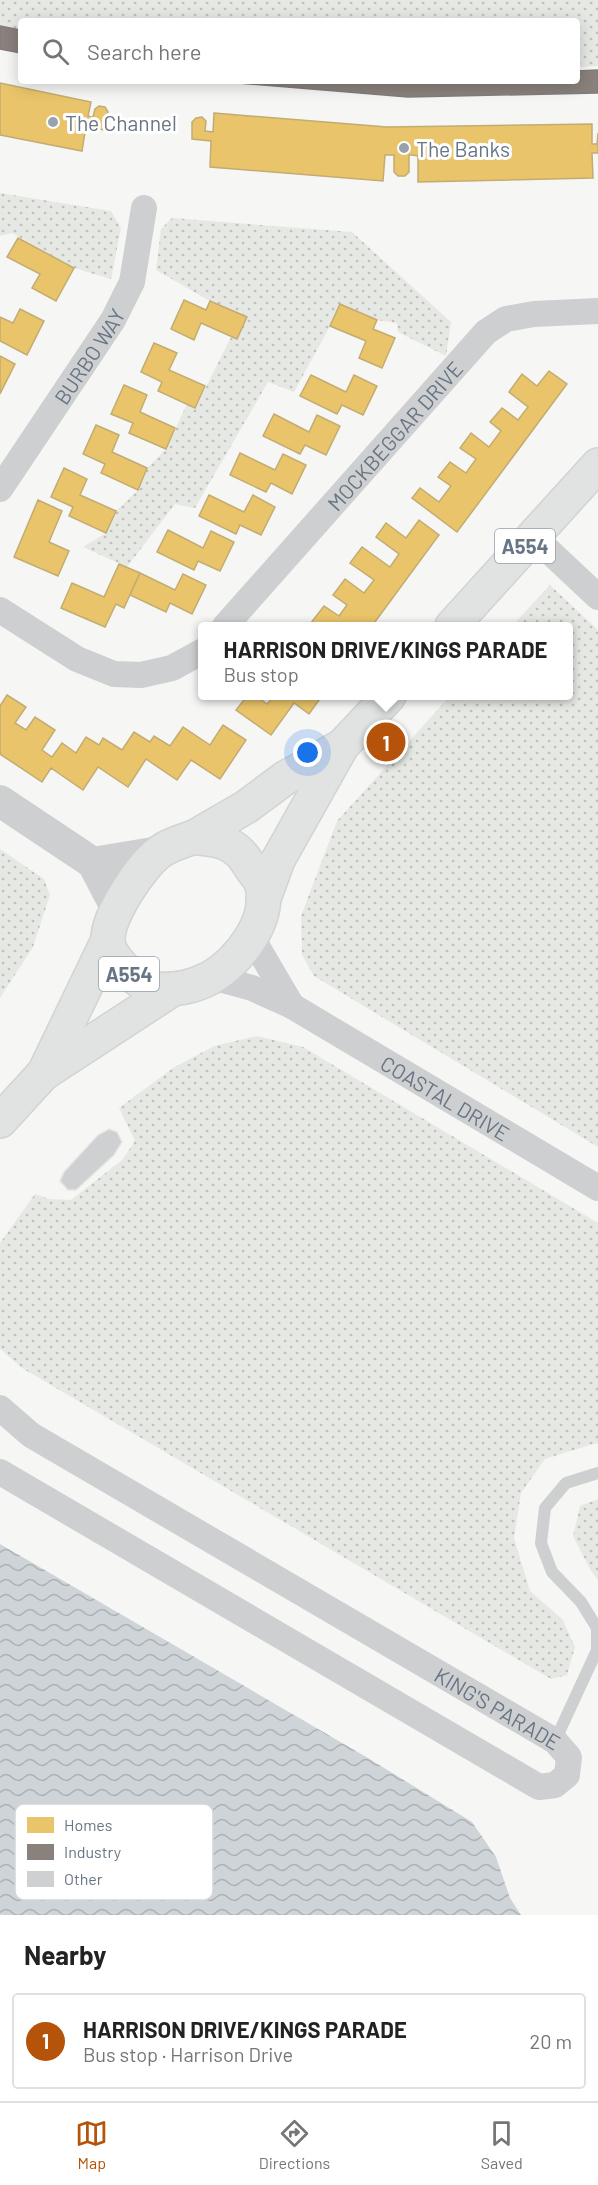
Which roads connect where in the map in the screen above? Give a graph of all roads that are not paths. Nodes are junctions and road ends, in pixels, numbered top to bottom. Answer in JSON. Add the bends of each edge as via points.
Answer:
{"nodes":[{"id":1,"x":144,"y":208,"type":"dead end"},
{"id":2,"x":598,"y":311,"type":"edge"},
{"id":3,"x":598,"y":465,"type":"edge"},
{"id":4,"x":0,"y":489,"type":"edge"},
{"id":5,"x":534,"y":537,"type":"junction"},
{"id":6,"x":598,"y":597,"type":"edge"},
{"id":7,"x":0,"y":610,"type":"edge"},
{"id":8,"x":229,"y":622,"type":"edge"},
{"id":9,"x":457,"y":622,"type":"edge"},
{"id":10,"x":198,"y":654,"type":"edge"},
{"id":11,"x":385,"y":700,"type":"edge"},
{"id":12,"x":342,"y":746,"type":"junction"},
{"id":13,"x":0,"y":801,"type":"edge"},
{"id":14,"x":194,"y":837,"type":"junction"},
{"id":15,"x":159,"y":852,"type":"junction"},
{"id":16,"x":93,"y":862,"type":"junction"},
{"id":17,"x":263,"y":901,"type":"junction"},
{"id":18,"x":117,"y":909,"type":"junction"},
{"id":19,"x":251,"y":936,"type":"junction"},
{"id":20,"x":108,"y":940,"type":"junction"},
{"id":21,"x":212,"y":976,"type":"junction"},
{"id":22,"x":173,"y":989,"type":"junction"},
{"id":23,"x":292,"y":1006,"type":"junction"},
{"id":24,"x":43,"y":1074,"type":"junction"},
{"id":25,"x":0,"y":1121,"type":"edge"},
{"id":26,"x":598,"y":1188,"type":"edge"},
{"id":27,"x":0,"y":1408,"type":"edge"},
{"id":28,"x":0,"y":1472,"type":"edge"},
{"id":29,"x":598,"y":1473,"type":"edge"},
{"id":30,"x":597,"y":1648,"type":"edge"},
{"id":31,"x":555,"y":1741,"type":"junction"}],
"edges":[{"from":1,"to":4,"type":"street","name":"BURBO WAY","via":[[132,282],[113,320]]},
{"from":2,"to":8,"type":"street","name":"MOCKBEGGAR DRIVE","via":[[506,319],[486,332]]},
{"from":3,"to":5,"type":"main road","number":"A554"},
{"from":5,"to":6,"type":"street"},
{"from":5,"to":9,"type":"main road","number":"A554"},
{"from":7,"to":10,"type":"street","via":[[77,659],[114,674],[141,675],[172,668]]},
{"from":11,"to":12,"type":"main road","number":"A554"},
{"from":12,"to":14,"type":"main road","number":"A554"},
{"from":12,"to":17,"type":"main road","number":"A554","via":[[278,860]]},
{"from":13,"to":16,"type":"street"},
{"from":14,"to":15,"type":"main road","number":"A554"},
{"from":14,"to":17,"type":"main road","via":[[224,842],[241,852],[261,883]]},
{"from":15,"to":16,"type":"street"},
{"from":15,"to":18,"type":"main road","number":"A554","via":[[132,883]]},
{"from":16,"to":18,"type":"street"},
{"from":17,"to":19,"type":"main road","number":"A554"},
{"from":18,"to":20,"type":"main road","number":"A554"},
{"from":19,"to":21,"type":"main road","number":"A554","via":[[228,965]]},
{"from":19,"to":23,"type":"street"},
{"from":20,"to":22,"type":"main road","number":"A554","via":[[127,972],[155,989]]},
{"from":20,"to":24,"type":"main road","number":"A554"},
{"from":21,"to":22,"type":"main road","number":"A554"},
{"from":21,"to":23,"type":"street","name":"COASTAL DRIVE"},
{"from":22,"to":24,"type":"main road","number":"A554"},
{"from":23,"to":26,"type":"street","name":"COASTAL DRIVE"},
{"from":24,"to":25,"type":"main road","number":"A554"},
{"from":27,"to":31,"type":"street","name":"KING'S PARADE","via":[[31,1435]]},
{"from":28,"to":31,"type":"street","name":"KING'S PARADE","via":[[539,1787],[555,1785],[567,1775],[569,1757]]},
{"from":29,"to":30,"type":"lane","via":[[566,1483],[545,1508],[541,1543],[552,1572],[581,1602],[597,1628]]},
{"from":30,"to":31,"type":"lane"}]}
